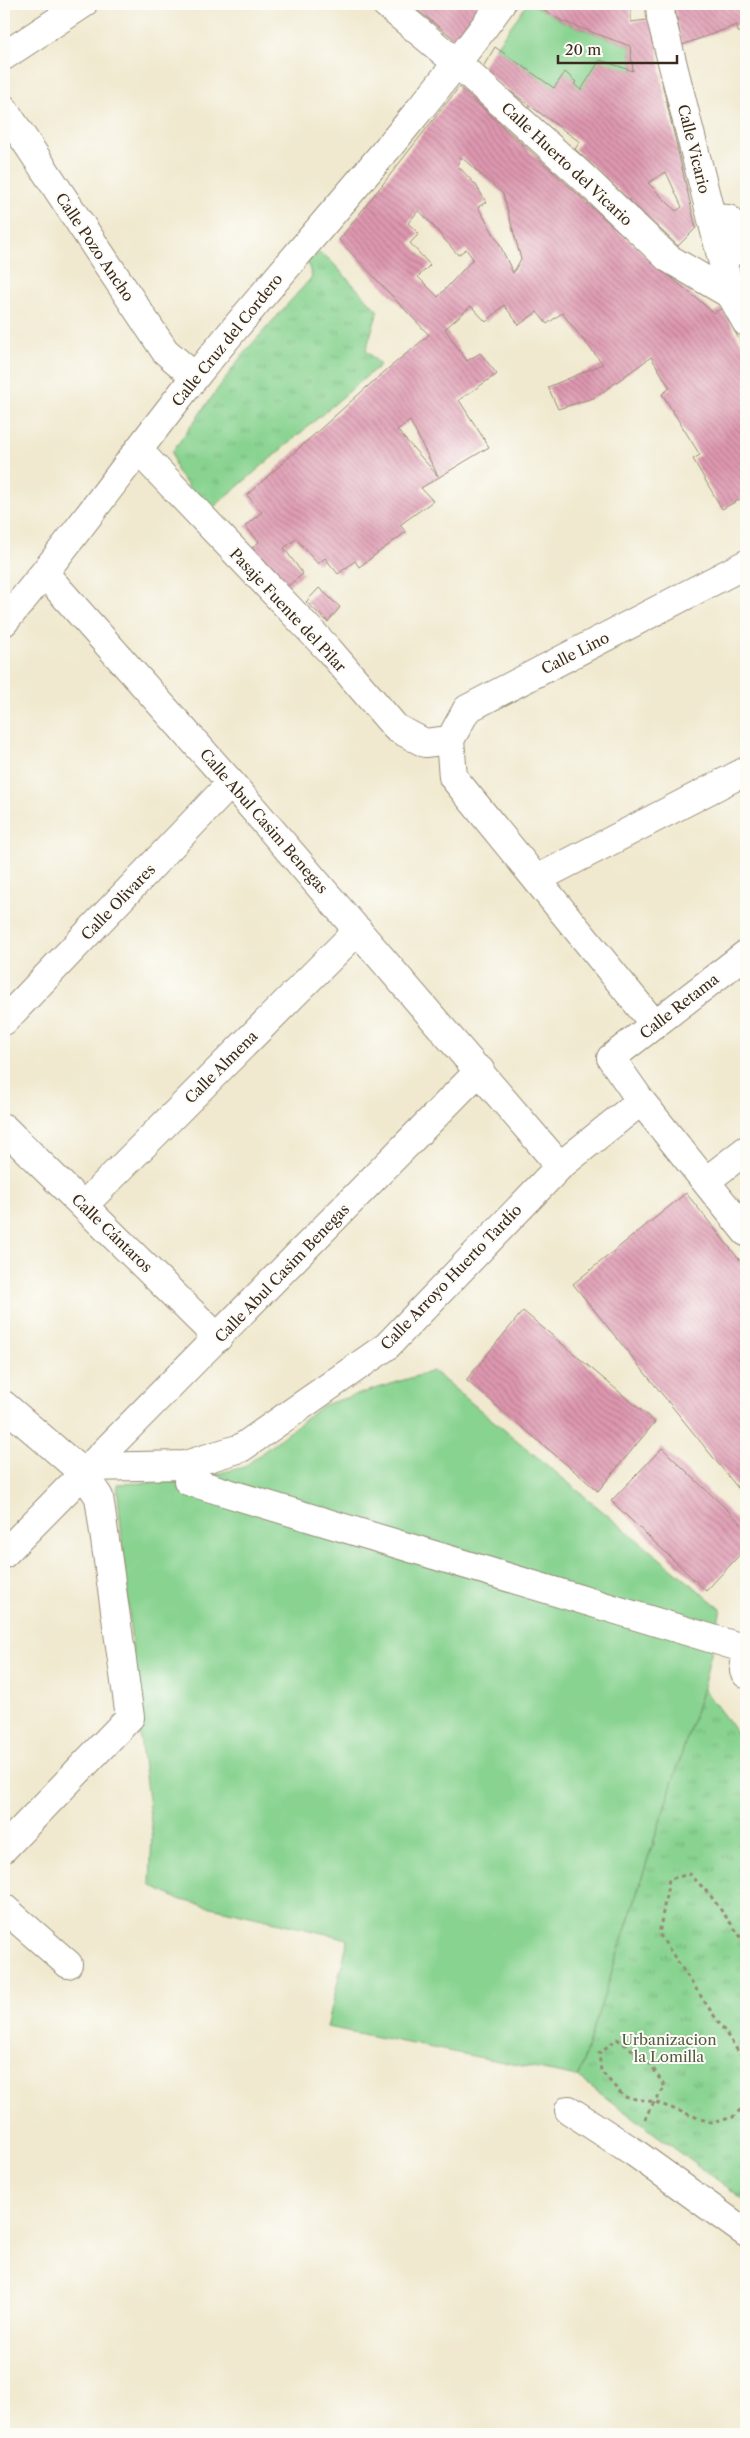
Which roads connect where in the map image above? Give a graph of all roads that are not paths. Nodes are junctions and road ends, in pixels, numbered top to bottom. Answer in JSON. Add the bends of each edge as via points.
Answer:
{"nodes":[{"id":1,"x":82,"y":4,"type":"edge"},
{"id":2,"x":386,"y":4,"type":"edge"},
{"id":3,"x":501,"y":4,"type":"edge"},
{"id":4,"x":660,"y":4,"type":"edge"},
{"id":5,"x":4,"y":56,"type":"edge"},
{"id":6,"x":458,"y":64,"type":"junction"},
{"id":7,"x":4,"y":109,"type":"edge"},
{"id":8,"x":712,"y":218,"type":"junction"},
{"id":9,"x":746,"y":254,"type":"edge"},
{"id":10,"x":731,"y":295,"type":"junction"},
{"id":11,"x":746,"y":322,"type":"edge"},
{"id":12,"x":195,"y":377,"type":"junction"},
{"id":13,"x":139,"y":451,"type":"junction"},
{"id":14,"x":746,"y":564,"type":"edge"},
{"id":15,"x":44,"y":574,"type":"junction"},
{"id":16,"x":4,"y":622,"type":"edge"},
{"id":17,"x":450,"y":740,"type":"junction"},
{"id":18,"x":746,"y":771,"type":"edge"},
{"id":19,"x":231,"y":783,"type":"junction"},
{"id":20,"x":537,"y":879,"type":"junction"},
{"id":21,"x":358,"y":930,"type":"junction"},
{"id":22,"x":746,"y":954,"type":"edge"},
{"id":23,"x":4,"y":1021,"type":"edge"},
{"id":24,"x":655,"y":1024,"type":"junction"},
{"id":25,"x":480,"y":1070,"type":"junction"},
{"id":26,"x":641,"y":1102,"type":"junction"},
{"id":27,"x":4,"y":1128,"type":"edge"},
{"id":28,"x":746,"y":1150,"type":"edge"},
{"id":29,"x":560,"y":1166,"type":"junction"},
{"id":30,"x":706,"y":1180,"type":"junction"},
{"id":31,"x":84,"y":1205,"type":"junction"},
{"id":32,"x":746,"y":1232,"type":"edge"},
{"id":33,"x":218,"y":1338,"type":"junction"},
{"id":34,"x":4,"y":1405,"type":"edge"},
{"id":35,"x":87,"y":1470,"type":"junction"},
{"id":36,"x":188,"y":1481,"type":"dead end"},
{"id":37,"x":4,"y":1554,"type":"edge"},
{"id":38,"x":746,"y":1663,"type":"edge"},
{"id":39,"x":4,"y":1848,"type":"edge"},
{"id":40,"x":4,"y":1908,"type":"edge"},
{"id":41,"x":68,"y":1964,"type":"dead end"},
{"id":42,"x":569,"y":2110,"type":"dead end"},
{"id":43,"x":746,"y":2233,"type":"edge"}],
"edges":[{"from":1,"to":5,"type":"street"},
{"from":2,"to":6,"type":"street","name":"Calle Huerto del Vicario"},
{"from":3,"to":6,"type":"street","name":"Calle Cruz del Cordero"},
{"from":4,"to":8,"type":"street","name":"Calle Vicario"},
{"from":6,"to":10,"type":"street","name":"Calle Huerto del Vicario","via":[[668,258]]},
{"from":6,"to":12,"type":"street","name":"Calle Cruz del Cordero"},
{"from":7,"to":12,"type":"street","name":"Calle Pozo Ancho","via":[[165,351]]},
{"from":8,"to":9,"type":"street","via":[[728,219]]},
{"from":8,"to":10,"type":"street","name":"Calle Vicario"},
{"from":10,"to":11,"type":"street"},
{"from":12,"to":13,"type":"street","name":"Calle Cruz del Cordero"},
{"from":13,"to":15,"type":"street","name":"Calle Cruz del Cordero"},
{"from":13,"to":17,"type":"street","name":"Pasaje Fuente del Pilar","via":[[329,650],[396,728],[426,743]]},
{"from":14,"to":17,"type":"street","name":"Calle Lino","via":[[468,709]]},
{"from":15,"to":16,"type":"street","name":"Calle Cruz del Cordero"},
{"from":15,"to":19,"type":"street","name":"Calle Abul Casim Benegas"},
{"from":17,"to":20,"type":"street","via":[[453,777]]},
{"from":18,"to":20,"type":"street"},
{"from":19,"to":21,"type":"street","name":"Calle Abul Casim Benegas"},
{"from":19,"to":23,"type":"street","name":"Calle Olivares"},
{"from":20,"to":24,"type":"street"},
{"from":21,"to":25,"type":"street","name":"Calle Abul Casim Benegas"},
{"from":21,"to":31,"type":"street","name":"Calle Almena"},
{"from":22,"to":24,"type":"street","name":"Calle Retama"},
{"from":24,"to":26,"type":"street","name":"Calle Retama","via":[[611,1058]]},
{"from":25,"to":29,"type":"street","name":"Calle Abul Casim Benegas"},
{"from":25,"to":33,"type":"street","name":"Calle Abul Casim Benegas"},
{"from":26,"to":29,"type":"street","name":"Calle Arroyo Huerto Tardío"},
{"from":26,"to":30,"type":"street"},
{"from":27,"to":31,"type":"street","name":"Calle Cántaros"},
{"from":28,"to":30,"type":"street"},
{"from":29,"to":35,"type":"street","name":"Calle Arroyo Huerto Tardío","via":[[387,1346],[241,1448],[185,1465]]},
{"from":30,"to":32,"type":"street"},
{"from":31,"to":33,"type":"street","name":"Calle Cántaros"},
{"from":33,"to":35,"type":"street","name":"Calle Abul Casim Benegas"},
{"from":34,"to":35,"type":"street"},
{"from":35,"to":37,"type":"street","name":"Calle Abul Casim Benegas"},
{"from":35,"to":39,"type":"street","via":[[99,1497],[130,1717]]},
{"from":36,"to":38,"type":"street"},
{"from":40,"to":41,"type":"street"},
{"from":42,"to":43,"type":"street"}]}
